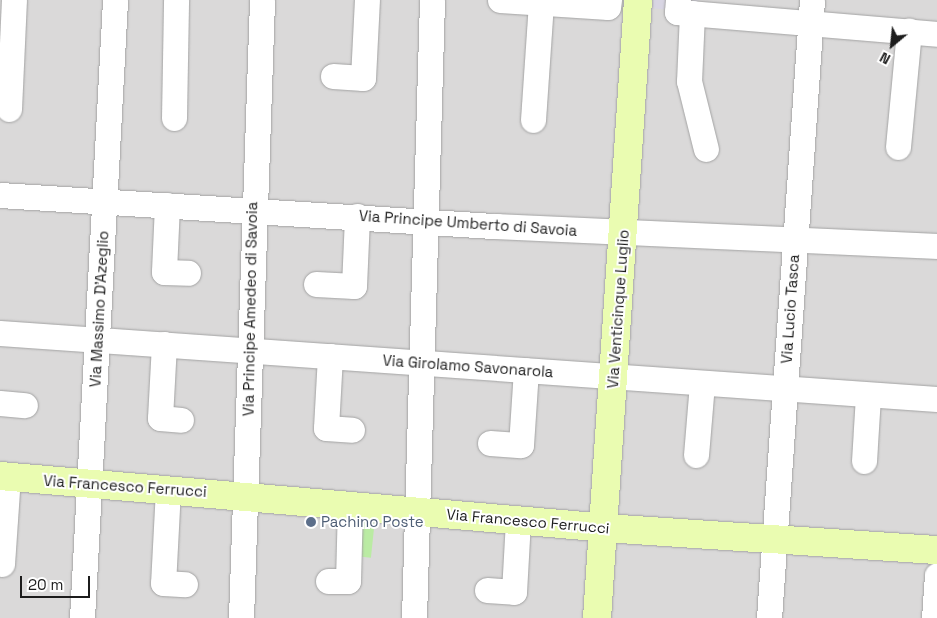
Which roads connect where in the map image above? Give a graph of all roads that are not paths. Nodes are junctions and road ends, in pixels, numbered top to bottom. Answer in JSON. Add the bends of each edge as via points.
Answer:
{"nodes":[{"id":1,"x":14,"y":0,"type":"edge"},
{"id":2,"x":115,"y":0,"type":"edge"},
{"id":3,"x":176,"y":0,"type":"edge"},
{"id":4,"x":262,"y":0,"type":"edge"},
{"id":5,"x":367,"y":0,"type":"edge"},
{"id":6,"x":432,"y":0,"type":"edge"},
{"id":7,"x":500,"y":0,"type":"edge"},
{"id":8,"x":638,"y":0,"type":"edge"},
{"id":9,"x":541,"y":2,"type":"junction"},
{"id":10,"x":608,"y":3,"type":"edge"},
{"id":11,"x":682,"y":8,"type":"edge"},
{"id":12,"x":811,"y":12,"type":"edge"},
{"id":13,"x":909,"y":31,"type":"junction"},
{"id":14,"x":937,"y":34,"type":"edge"},
{"id":15,"x":333,"y":76,"type":"dead end"},
{"id":16,"x":9,"y":109,"type":"dead end"},
{"id":17,"x":174,"y":118,"type":"dead end"},
{"id":18,"x":532,"y":120,"type":"dead end"},
{"id":19,"x":898,"y":147,"type":"dead end"},
{"id":20,"x":706,"y":149,"type":"dead end"},
{"id":21,"x":0,"y":195,"type":"edge"},
{"id":22,"x":104,"y":202,"type":"junction"},
{"id":23,"x":167,"y":205,"type":"junction"},
{"id":24,"x":252,"y":209,"type":"junction"},
{"id":25,"x":357,"y":216,"type":"junction"},
{"id":26,"x":425,"y":221,"type":"junction"},
{"id":27,"x":623,"y":232,"type":"junction"},
{"id":28,"x":795,"y":237,"type":"junction"},
{"id":29,"x":937,"y":246,"type":"edge"},
{"id":30,"x":188,"y":273,"type":"dead end"},
{"id":31,"x":316,"y":284,"type":"dead end"},
{"id":32,"x":0,"y":333,"type":"edge"},
{"id":33,"x":97,"y":339,"type":"junction"},
{"id":34,"x":164,"y":344,"type":"junction"},
{"id":35,"x":248,"y":351,"type":"junction"},
{"id":36,"x":330,"y":356,"type":"junction"},
{"id":37,"x":423,"y":363,"type":"junction"},
{"id":38,"x":526,"y":370,"type":"junction"},
{"id":39,"x":614,"y":377,"type":"junction"},
{"id":40,"x":702,"y":384,"type":"junction"},
{"id":41,"x":784,"y":390,"type":"junction"},
{"id":42,"x":868,"y":394,"type":"junction"},
{"id":43,"x":937,"y":398,"type":"edge"},
{"id":44,"x":0,"y":403,"type":"edge"},
{"id":45,"x":25,"y":405,"type":"dead end"},
{"id":46,"x":181,"y":420,"type":"dead end"},
{"id":47,"x":352,"y":430,"type":"dead end"},
{"id":48,"x":490,"y":443,"type":"dead end"},
{"id":49,"x":696,"y":455,"type":"dead end"},
{"id":50,"x":864,"y":462,"type":"dead end"},
{"id":51,"x":4,"y":477,"type":"edge"},
{"id":52,"x":90,"y":484,"type":"junction"},
{"id":53,"x":168,"y":490,"type":"junction"},
{"id":54,"x":246,"y":496,"type":"junction"},
{"id":55,"x":350,"y":507,"type":"junction"},
{"id":56,"x":416,"y":513,"type":"junction"},
{"id":57,"x":518,"y":520,"type":"junction"},
{"id":58,"x":602,"y":527,"type":"junction"},
{"id":59,"x":774,"y":540,"type":"junction"},
{"id":60,"x":937,"y":550,"type":"edge"},
{"id":61,"x":2,"y":564,"type":"dead end"},
{"id":62,"x":937,"y":575,"type":"edge"},
{"id":63,"x":328,"y":581,"type":"dead end"},
{"id":64,"x":185,"y":584,"type":"dead end"},
{"id":65,"x":487,"y":590,"type":"dead end"},
{"id":66,"x":82,"y":618,"type":"edge"},
{"id":67,"x":241,"y":618,"type":"edge"},
{"id":68,"x":414,"y":618,"type":"edge"},
{"id":69,"x":601,"y":618,"type":"edge"},
{"id":70,"x":768,"y":618,"type":"edge"},
{"id":71,"x":934,"y":618,"type":"edge"}],
"edges":[{"from":1,"to":16,"type":"street"},
{"from":2,"to":22,"type":"street","name":"Via Massimo D'Azeglio"},
{"from":3,"to":17,"type":"street"},
{"from":4,"to":24,"type":"street","name":"Via Principe Amedeo di Savoia"},
{"from":5,"to":15,"type":"street","via":[[364,78]]},
{"from":6,"to":26,"type":"street"},
{"from":7,"to":9,"type":"street"},
{"from":8,"to":27,"type":"street","name":"Via Venticinque Luglio"},
{"from":9,"to":10,"type":"street"},
{"from":9,"to":18,"type":"street"},
{"from":11,"to":12,"type":"street"},
{"from":11,"to":20,"type":"street","via":[[689,82]]},
{"from":12,"to":13,"type":"street"},
{"from":12,"to":28,"type":"street","name":"Via Lucio Tasca"},
{"from":13,"to":14,"type":"street"},
{"from":13,"to":19,"type":"street"},
{"from":21,"to":22,"type":"street","name":"Via Principe Umberto di Savoia"},
{"from":22,"to":23,"type":"street","name":"Via Principe Umberto di Savoia"},
{"from":22,"to":33,"type":"street","name":"Via Massimo D'Azeglio"},
{"from":23,"to":24,"type":"street","name":"Via Principe Umberto di Savoia"},
{"from":23,"to":30,"type":"street","via":[[164,272]]},
{"from":24,"to":25,"type":"street","name":"Via Principe Umberto di Savoia"},
{"from":24,"to":35,"type":"street","name":"Via Principe Amedeo di Savoia"},
{"from":25,"to":26,"type":"street","name":"Via Principe Umberto di Savoia"},
{"from":25,"to":31,"type":"street","via":[[354,286]]},
{"from":26,"to":27,"type":"street","name":"Via Principe Umberto di Savoia"},
{"from":26,"to":37,"type":"street"},
{"from":27,"to":28,"type":"street","name":"Via Principe Umberto di Savoia"},
{"from":27,"to":39,"type":"street","name":"Via Venticinque Luglio"},
{"from":28,"to":29,"type":"street","name":"Via Principe Umberto di Savoia"},
{"from":28,"to":41,"type":"street","name":"Via Lucio Tasca"},
{"from":32,"to":33,"type":"street","name":"Via Girolamo Savonarola"},
{"from":33,"to":34,"type":"street","name":"Via Girolamo Savonarola"},
{"from":33,"to":52,"type":"street","name":"Via Massimo D'Azeglio"},
{"from":34,"to":35,"type":"street","name":"Via Girolamo Savonarola"},
{"from":34,"to":46,"type":"street","via":[[160,418]]},
{"from":35,"to":36,"type":"street","name":"Via Girolamo Savonarola"},
{"from":35,"to":54,"type":"street","name":"Via Principe Amedeo di Savoia"},
{"from":36,"to":37,"type":"street","name":"Via Girolamo Savonarola"},
{"from":36,"to":47,"type":"street","via":[[326,428]]},
{"from":37,"to":38,"type":"street","name":"Via Girolamo Savonarola"},
{"from":37,"to":56,"type":"street"},
{"from":38,"to":39,"type":"street","name":"Via Girolamo Savonarola"},
{"from":38,"to":48,"type":"street","via":[[521,445]]},
{"from":39,"to":40,"type":"street","name":"Via Girolamo Savonarola"},
{"from":39,"to":58,"type":"street","name":"Via Venticinque Luglio"},
{"from":40,"to":41,"type":"street","name":"Via Girolamo Savonarola"},
{"from":40,"to":49,"type":"street"},
{"from":41,"to":42,"type":"street","name":"Via Girolamo Savonarola"},
{"from":41,"to":59,"type":"street","name":"Via Lucio Tasca"},
{"from":42,"to":43,"type":"street","name":"Via Girolamo Savonarola"},
{"from":42,"to":50,"type":"street"},
{"from":44,"to":45,"type":"street"},
{"from":51,"to":52,"type":"street","name":"Via Francesco Ferrucci"},
{"from":51,"to":61,"type":"street"},
{"from":52,"to":53,"type":"street","name":"Via Francesco Ferrucci"},
{"from":52,"to":66,"type":"street","name":"Via Massimo D'Azeglio"},
{"from":53,"to":54,"type":"street","name":"Via Francesco Ferrucci"},
{"from":53,"to":64,"type":"street","via":[[163,583]]},
{"from":54,"to":55,"type":"street","name":"Via Francesco Ferrucci"},
{"from":54,"to":67,"type":"street","name":"Via Principe Amedeo di Savoia"},
{"from":55,"to":56,"type":"street","name":"Via Francesco Ferrucci"},
{"from":55,"to":63,"type":"street","via":[[348,581]]},
{"from":56,"to":57,"type":"street","name":"Via Francesco Ferrucci"},
{"from":56,"to":68,"type":"street"},
{"from":57,"to":58,"type":"street","name":"Via Francesco Ferrucci"},
{"from":57,"to":65,"type":"street","via":[[514,592]]},
{"from":58,"to":59,"type":"street","name":"Via Francesco Ferrucci"},
{"from":58,"to":69,"type":"street","name":"Via Venticinque Luglio"},
{"from":59,"to":60,"type":"street","name":"Via Francesco Ferrucci"},
{"from":59,"to":70,"type":"street","name":"Via Lucio Tasca"},
{"from":62,"to":71,"type":"street"}]}
